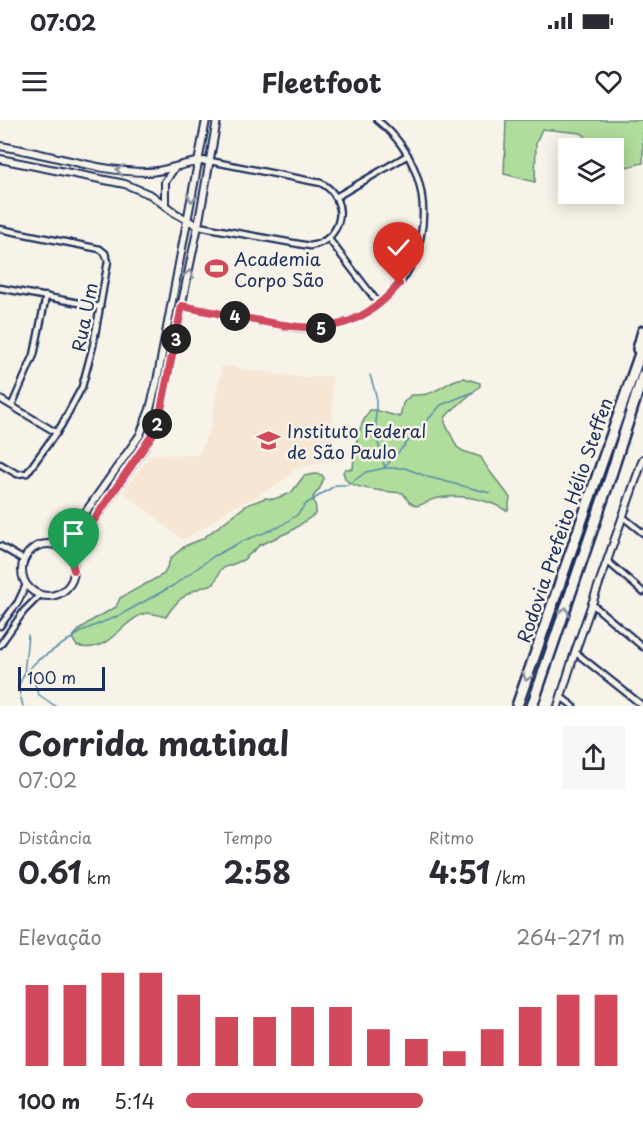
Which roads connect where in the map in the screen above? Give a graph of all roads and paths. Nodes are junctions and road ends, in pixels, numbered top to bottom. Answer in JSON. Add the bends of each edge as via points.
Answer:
{"nodes":[{"id":1,"x":206,"y":120,"type":"edge"},
{"id":2,"x":217,"y":120,"type":"edge"},
{"id":3,"x":377,"y":120,"type":"edge"},
{"id":4,"x":0,"y":146,"type":"edge"},
{"id":5,"x":408,"y":155,"type":"junction"},
{"id":6,"x":0,"y":159,"type":"edge"},
{"id":7,"x":198,"y":161,"type":"junction"},
{"id":8,"x":210,"y":161,"type":"junction"},
{"id":9,"x":176,"y":165,"type":"junction"},
{"id":10,"x":336,"y":197,"type":"junction"},
{"id":11,"x":165,"y":206,"type":"junction"},
{"id":12,"x":188,"y":219,"type":"junction"},
{"id":13,"x":198,"y":226,"type":"junction"},
{"id":14,"x":0,"y":229,"type":"edge"},
{"id":15,"x":328,"y":238,"type":"junction"},
{"id":16,"x":0,"y":288,"type":"edge"},
{"id":17,"x":46,"y":296,"type":"junction"},
{"id":18,"x":379,"y":304,"type":"junction"},
{"id":19,"x":182,"y":306,"type":"junction"},
{"id":20,"x":100,"y":307,"type":"junction"},
{"id":21,"x":643,"y":331,"type":"edge"},
{"id":22,"x":643,"y":345,"type":"edge"},
{"id":23,"x":631,"y":378,"type":"junction"},
{"id":24,"x":642,"y":378,"type":"edge"},
{"id":25,"x":0,"y":399,"type":"edge"},
{"id":26,"x":12,"y":405,"type":"junction"},
{"id":27,"x":57,"y":433,"type":"junction"},
{"id":28,"x":643,"y":459,"type":"edge"},
{"id":29,"x":0,"y":464,"type":"edge"},
{"id":30,"x":641,"y":473,"type":"edge"},
{"id":31,"x":623,"y":517,"type":"junction"},
{"id":32,"x":643,"y":533,"type":"edge"},
{"id":33,"x":0,"y":546,"type":"edge"},
{"id":34,"x":61,"y":547,"type":"junction"},
{"id":35,"x":70,"y":555,"type":"junction"},
{"id":36,"x":24,"y":560,"type":"junction"},
{"id":37,"x":607,"y":561,"type":"junction"},
{"id":38,"x":26,"y":585,"type":"junction"},
{"id":39,"x":643,"y":592,"type":"edge"},
{"id":40,"x":40,"y":595,"type":"junction"},
{"id":41,"x":592,"y":604,"type":"junction"},
{"id":42,"x":0,"y":626,"type":"edge"},
{"id":43,"x":0,"y":645,"type":"edge"},
{"id":44,"x":643,"y":647,"type":"edge"},
{"id":45,"x":575,"y":652,"type":"junction"},
{"id":46,"x":561,"y":697,"type":"junction"},
{"id":47,"x":517,"y":706,"type":"edge"},
{"id":48,"x":532,"y":706,"type":"edge"},
{"id":49,"x":558,"y":706,"type":"edge"},
{"id":50,"x":573,"y":706,"type":"edge"},
{"id":51,"x":643,"y":706,"type":"edge"}],
"edges":[{"from":1,"to":7,"type":"street"},
{"from":2,"to":8,"type":"street"},
{"from":3,"to":5,"type":"street"},
{"from":9,"to":4,"type":"street","one_way":true,"via":[[149,172],[124,171]]},
{"from":5,"to":10,"type":"street"},
{"from":5,"to":18,"type":"street","via":[[423,199],[421,240],[405,276]]},
{"from":6,"to":11,"type":"street","via":[[125,184]]},
{"from":7,"to":8,"type":"street"},
{"from":7,"to":9,"type":"street"},
{"from":7,"to":12,"type":"street","one_way":true},
{"from":8,"to":10,"type":"street","via":[[316,181]]},
{"from":8,"to":13,"type":"street"},
{"from":9,"to":11,"type":"street","via":[[165,183]]},
{"from":10,"to":15,"type":"street","via":[[339,221]]},
{"from":11,"to":12,"type":"street"},
{"from":12,"to":13,"type":"street"},
{"from":12,"to":34,"type":"street","via":[[146,422]]},
{"from":13,"to":15,"type":"street","via":[[305,246]]},
{"from":19,"to":13,"type":"street","one_way":true},
{"from":14,"to":20,"type":"street","name":"Rua Um","via":[[103,251],[108,261]]},
{"from":15,"to":18,"type":"street"},
{"from":16,"to":17,"type":"street"},
{"from":17,"to":20,"type":"street"},
{"from":17,"to":26,"type":"street","via":[[32,361]]},
{"from":18,"to":19,"type":"street","via":[[344,323],[306,328]]},
{"from":19,"to":35,"type":"street","via":[[153,434]]},
{"from":20,"to":27,"type":"street","name":"Rua Um","via":[[86,376]]},
{"from":21,"to":23,"type":"highway"},
{"from":22,"to":23,"type":"highway","name":"Rodovia Prefeito Hélio Steffen"},
{"from":23,"to":47,"type":"highway","name":"Rodovia Prefeito Hélio Steffen","one_way":true},
{"from":48,"to":24,"type":"highway","name":"Rodovia Prefeito Hélio Steffen","one_way":true},
{"from":25,"to":26,"type":"street"},
{"from":26,"to":27,"type":"street"},
{"from":27,"to":29,"type":"street","name":"Rua Um","via":[[32,468],[22,474]]},
{"from":28,"to":30,"type":"street"},
{"from":30,"to":31,"type":"street"},
{"from":31,"to":32,"type":"street"},
{"from":31,"to":37,"type":"street"},
{"from":33,"to":36,"type":"street"},
{"from":34,"to":35,"type":"street"},
{"from":34,"to":36,"type":"street","via":[[44,544],[29,552]]},
{"from":35,"to":40,"type":"street","via":[[74,570],[69,585],[56,595]]},
{"from":36,"to":38,"type":"street"},
{"from":37,"to":39,"type":"street"},
{"from":37,"to":41,"type":"street"},
{"from":38,"to":40,"type":"street"},
{"from":38,"to":42,"type":"street"},
{"from":40,"to":43,"type":"street"},
{"from":41,"to":44,"type":"street"},
{"from":41,"to":45,"type":"street"},
{"from":45,"to":46,"type":"street"},
{"from":45,"to":51,"type":"street"},
{"from":46,"to":49,"type":"street"},
{"from":46,"to":50,"type":"street"}]}
